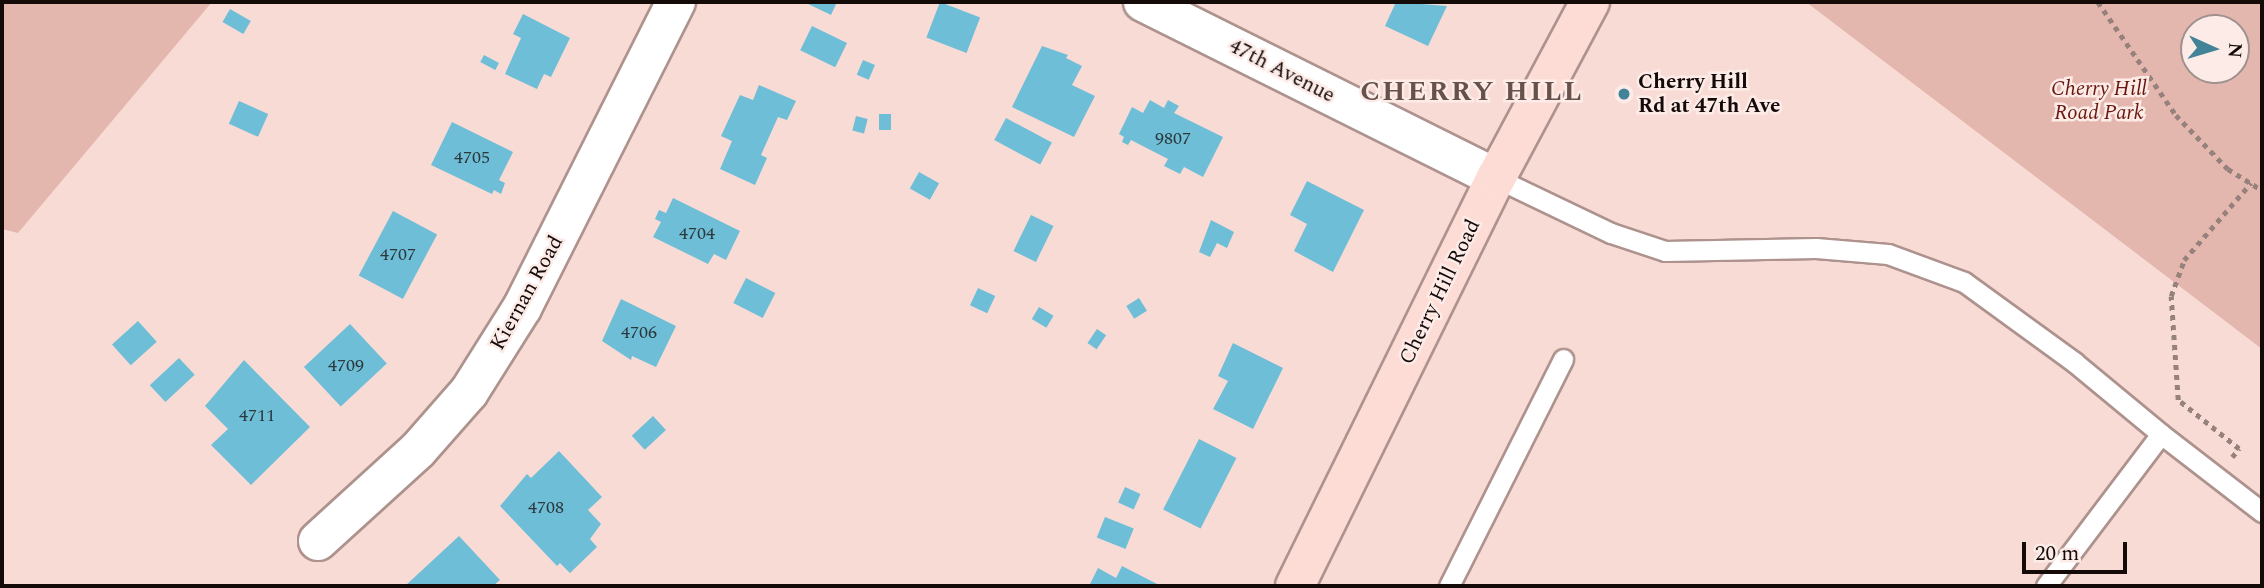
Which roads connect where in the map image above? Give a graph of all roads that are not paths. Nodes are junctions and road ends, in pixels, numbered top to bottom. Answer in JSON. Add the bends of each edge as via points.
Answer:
{"nodes":[{"id":1,"x":676,"y":2,"type":"edge"},
{"id":2,"x":1143,"y":2,"type":"edge"},
{"id":3,"x":1590,"y":2,"type":"edge"},
{"id":4,"x":1496,"y":178,"type":"junction"},
{"id":5,"x":1563,"y":359,"type":"dead end"},
{"id":6,"x":2161,"y":434,"type":"junction"},
{"id":7,"x":2262,"y":512,"type":"edge"},
{"id":8,"x":318,"y":541,"type":"dead end"},
{"id":9,"x":1295,"y":586,"type":"edge"},
{"id":10,"x":1449,"y":586,"type":"edge"},
{"id":11,"x":2046,"y":586,"type":"edge"}],
"edges":[{"from":1,"to":8,"type":"street","name":"Kiernan Road","via":[[522,309],[469,392],[418,450]]},
{"from":2,"to":4,"type":"street","name":"47th Avenue"},
{"from":3,"to":4,"type":"main road","name":"Cherry Hill Road"},
{"from":4,"to":6,"type":"lane","via":[[1611,233],[1665,251],[1816,248],[1888,254],[1964,282],[2074,362]]},
{"from":4,"to":9,"type":"main road","name":"Cherry Hill Road"},
{"from":5,"to":10,"type":"lane"},
{"from":6,"to":7,"type":"lane"},
{"from":6,"to":11,"type":"lane"}]}
